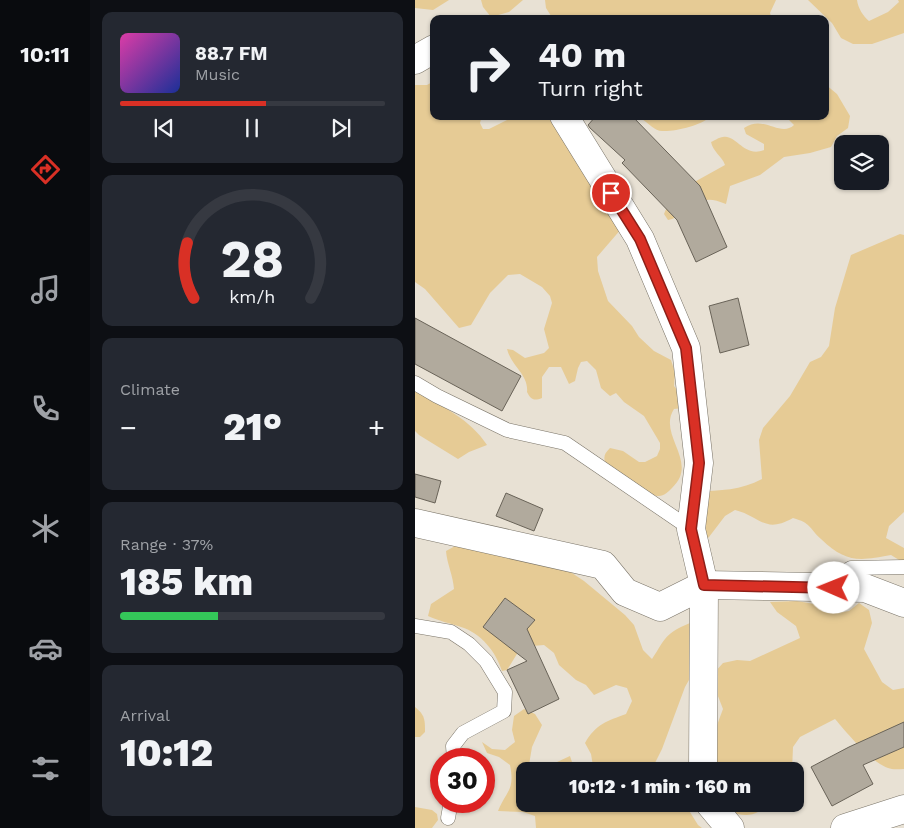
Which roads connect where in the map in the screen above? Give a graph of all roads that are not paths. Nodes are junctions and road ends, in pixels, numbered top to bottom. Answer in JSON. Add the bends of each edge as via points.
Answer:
{"nodes":[{"id":1,"x":430,"y":51,"type":"edge"},
{"id":2,"x":415,"y":60,"type":"edge"},
{"id":3,"x":566,"y":120,"type":"edge"},
{"id":4,"x":415,"y":383,"type":"edge"},
{"id":5,"x":415,"y":523,"type":"edge"},
{"id":6,"x":691,"y":529,"type":"junction"},
{"id":7,"x":904,"y":567,"type":"edge"},
{"id":8,"x":704,"y":585,"type":"junction"},
{"id":9,"x":818,"y":587,"type":"junction"},
{"id":10,"x":904,"y":603,"type":"edge"},
{"id":11,"x":415,"y":626,"type":"edge"},
{"id":12,"x":453,"y":748,"type":"edge"},
{"id":13,"x":703,"y":762,"type":"edge"},
{"id":14,"x":904,"y":809,"type":"edge"},
{"id":15,"x":717,"y":812,"type":"edge"},
{"id":16,"x":449,"y":813,"type":"edge"},
{"id":17,"x":448,"y":818,"type":"dead end"},
{"id":18,"x":730,"y":828,"type":"edge"},
{"id":19,"x":845,"y":828,"type":"edge"}],
"edges":[{"from":1,"to":2,"type":"street"},
{"from":3,"to":6,"type":"street","via":[[640,239],[686,348],[699,463]]},
{"from":4,"to":6,"type":"lane","via":[[507,430],[565,443]]},
{"from":5,"to":8,"type":"street","via":[[603,565],[625,592],[660,607]]},
{"from":6,"to":8,"type":"street"},
{"from":7,"to":9,"type":"lane","via":[[851,568]]},
{"from":8,"to":9,"type":"street"},
{"from":8,"to":13,"type":"street"},
{"from":9,"to":10,"type":"street","via":[[865,588]]},
{"from":11,"to":12,"type":"lane","via":[[451,632],[469,644],[486,661],[505,692],[504,711],[463,733]]},
{"from":14,"to":19,"type":"street"},
{"from":15,"to":18,"type":"street"},
{"from":16,"to":17,"type":"lane"}]}
